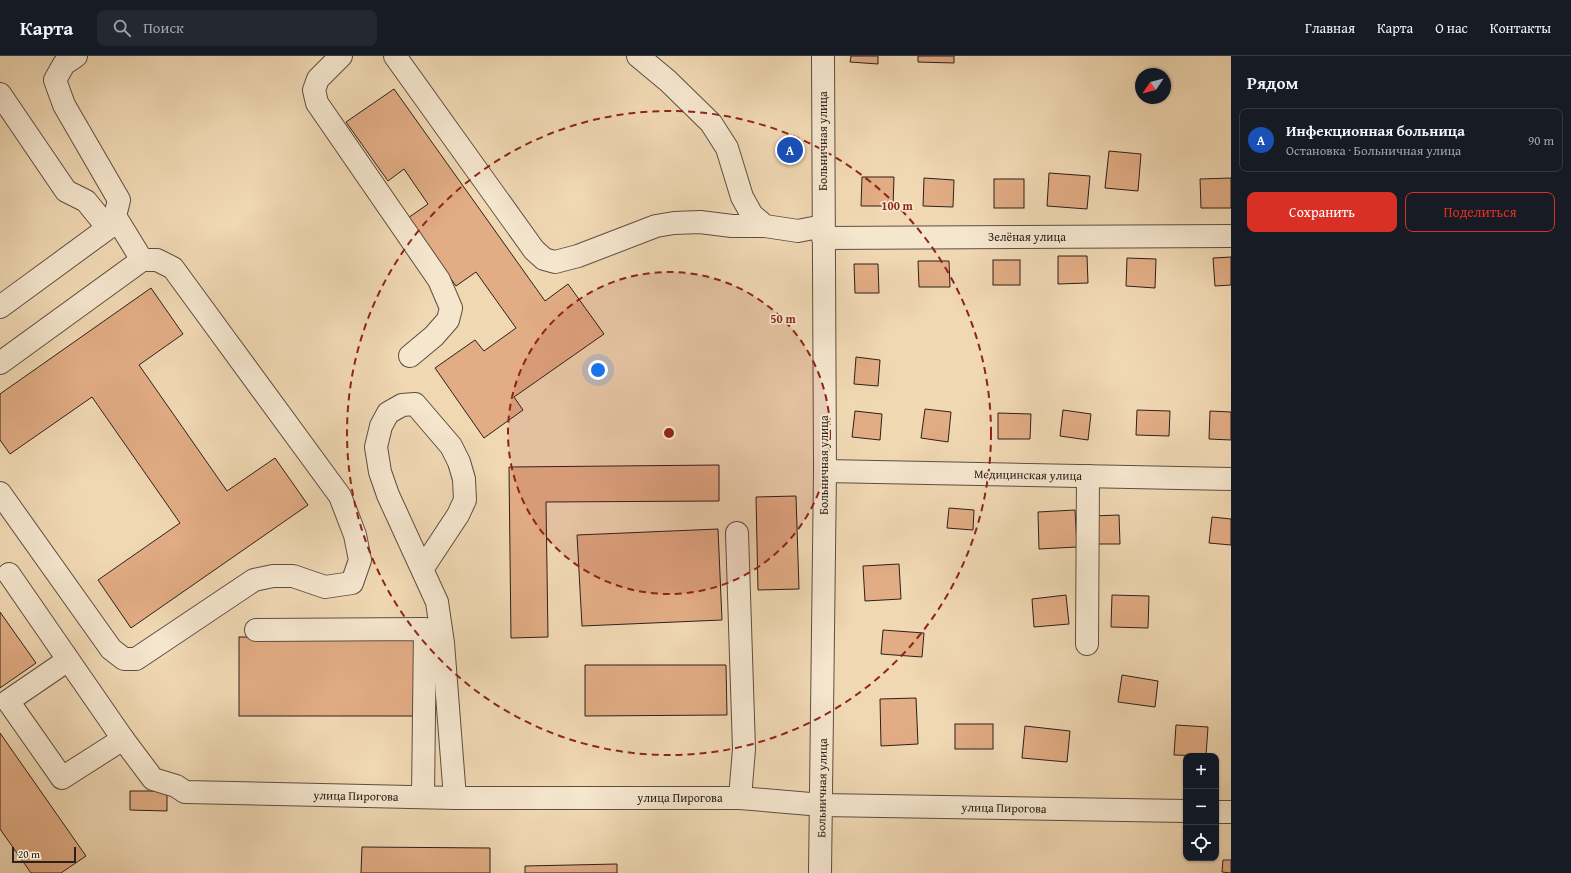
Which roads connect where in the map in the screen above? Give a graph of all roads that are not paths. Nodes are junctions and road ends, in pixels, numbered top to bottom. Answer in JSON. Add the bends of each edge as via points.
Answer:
{"nodes":[{"id":1,"x":76,"y":56,"type":"edge"},
{"id":2,"x":341,"y":56,"type":"edge"},
{"id":3,"x":394,"y":56,"type":"edge"},
{"id":4,"x":638,"y":56,"type":"edge"},
{"id":5,"x":823,"y":56,"type":"edge"},
{"id":6,"x":0,"y":94,"type":"edge"},
{"id":7,"x":112,"y":222,"type":"junction"},
{"id":8,"x":764,"y":226,"type":"junction"},
{"id":9,"x":823,"y":232,"type":"junction"},
{"id":10,"x":1231,"y":236,"type":"edge"},
{"id":11,"x":142,"y":260,"type":"junction"},
{"id":12,"x":0,"y":307,"type":"edge"},
{"id":13,"x":410,"y":356,"type":"dead end"},
{"id":14,"x":0,"y":363,"type":"edge"},
{"id":15,"x":825,"y":471,"type":"junction"},
{"id":16,"x":1088,"y":476,"type":"junction"},
{"id":17,"x":1231,"y":479,"type":"edge"},
{"id":18,"x":0,"y":493,"type":"edge"},
{"id":19,"x":737,"y":533,"type":"dead end"},
{"id":20,"x":423,"y":568,"type":"junction"},
{"id":21,"x":9,"y":574,"type":"dead end"},
{"id":22,"x":256,"y":630,"type":"dead end"},
{"id":23,"x":1087,"y":644,"type":"dead end"},
{"id":24,"x":68,"y":660,"type":"junction"},
{"id":25,"x":123,"y":739,"type":"junction"},
{"id":26,"x":423,"y":797,"type":"junction"},
{"id":27,"x":455,"y":798,"type":"junction"},
{"id":28,"x":740,"y":798,"type":"junction"},
{"id":29,"x":822,"y":805,"type":"junction"},
{"id":30,"x":1183,"y":811,"type":"edge"},
{"id":31,"x":1219,"y":812,"type":"edge"},
{"id":32,"x":1231,"y":812,"type":"edge"},
{"id":33,"x":820,"y":873,"type":"edge"}],
"edges":[{"from":1,"to":7,"type":"street","via":[[64,64],[55,80],[64,105],[119,200]]},
{"from":2,"to":13,"type":"street","via":[[318,79],[314,90],[316,103],[438,280],[451,308],[448,320]]},
{"from":3,"to":8,"type":"street","name":"Зелёная улица","via":[[534,250],[544,259],[556,262],[578,256],[656,226],[674,223]]},
{"from":4,"to":8,"type":"street","via":[[711,123],[727,148],[742,197],[752,215]]},
{"from":5,"to":9,"type":"street","name":"Больничная улица"},
{"from":6,"to":7,"type":"street","via":[[66,191],[86,201]]},
{"from":7,"to":11,"type":"street"},
{"from":7,"to":12,"type":"street"},
{"from":8,"to":9,"type":"street","name":"Зелёная улица"},
{"from":9,"to":10,"type":"street","name":"Зелёная улица"},
{"from":9,"to":15,"type":"street","name":"Больничная улица"},
{"from":11,"to":14,"type":"street"},
{"from":11,"to":18,"type":"street","via":[[157,260],[173,268],[340,496],[355,535],[360,560],[352,583],[325,587],[293,576],[273,576],[254,580],[136,659],[124,659],[112,649]]},
{"from":15,"to":16,"type":"street","name":"Медицинская улица"},
{"from":15,"to":29,"type":"street","name":"Больничная улица"},
{"from":16,"to":17,"type":"street","name":"Медицинская улица"},
{"from":16,"to":23,"type":"street"},
{"from":19,"to":28,"type":"street","via":[[744,749]]},
{"from":20,"to":20,"type":"street","via":[[465,500],[464,479],[451,446],[431,422],[415,404],[402,405],[388,413],[381,426],[376,447],[380,472],[388,495]]},
{"from":20,"to":27,"type":"street","via":[[437,602],[443,643]]},
{"from":21,"to":24,"type":"street","name":"улица Пирогова"},
{"from":22,"to":26,"type":"street","via":[[425,629]]},
{"from":24,"to":25,"type":"street","name":"улица Пирогова"},
{"from":24,"to":25,"type":"street","via":[[8,701],[62,778]]},
{"from":25,"to":26,"type":"street","name":"улица Пирогова","via":[[152,779],[176,786],[185,792]]},
{"from":26,"to":27,"type":"street","name":"улица Пирогова"},
{"from":27,"to":28,"type":"street","name":"улица Пирогова"},
{"from":28,"to":29,"type":"street","name":"улица Пирогова"},
{"from":29,"to":30,"type":"street","name":"улица Пирогова"},
{"from":29,"to":33,"type":"street","name":"Больничная улица"},
{"from":31,"to":32,"type":"street"}]}
